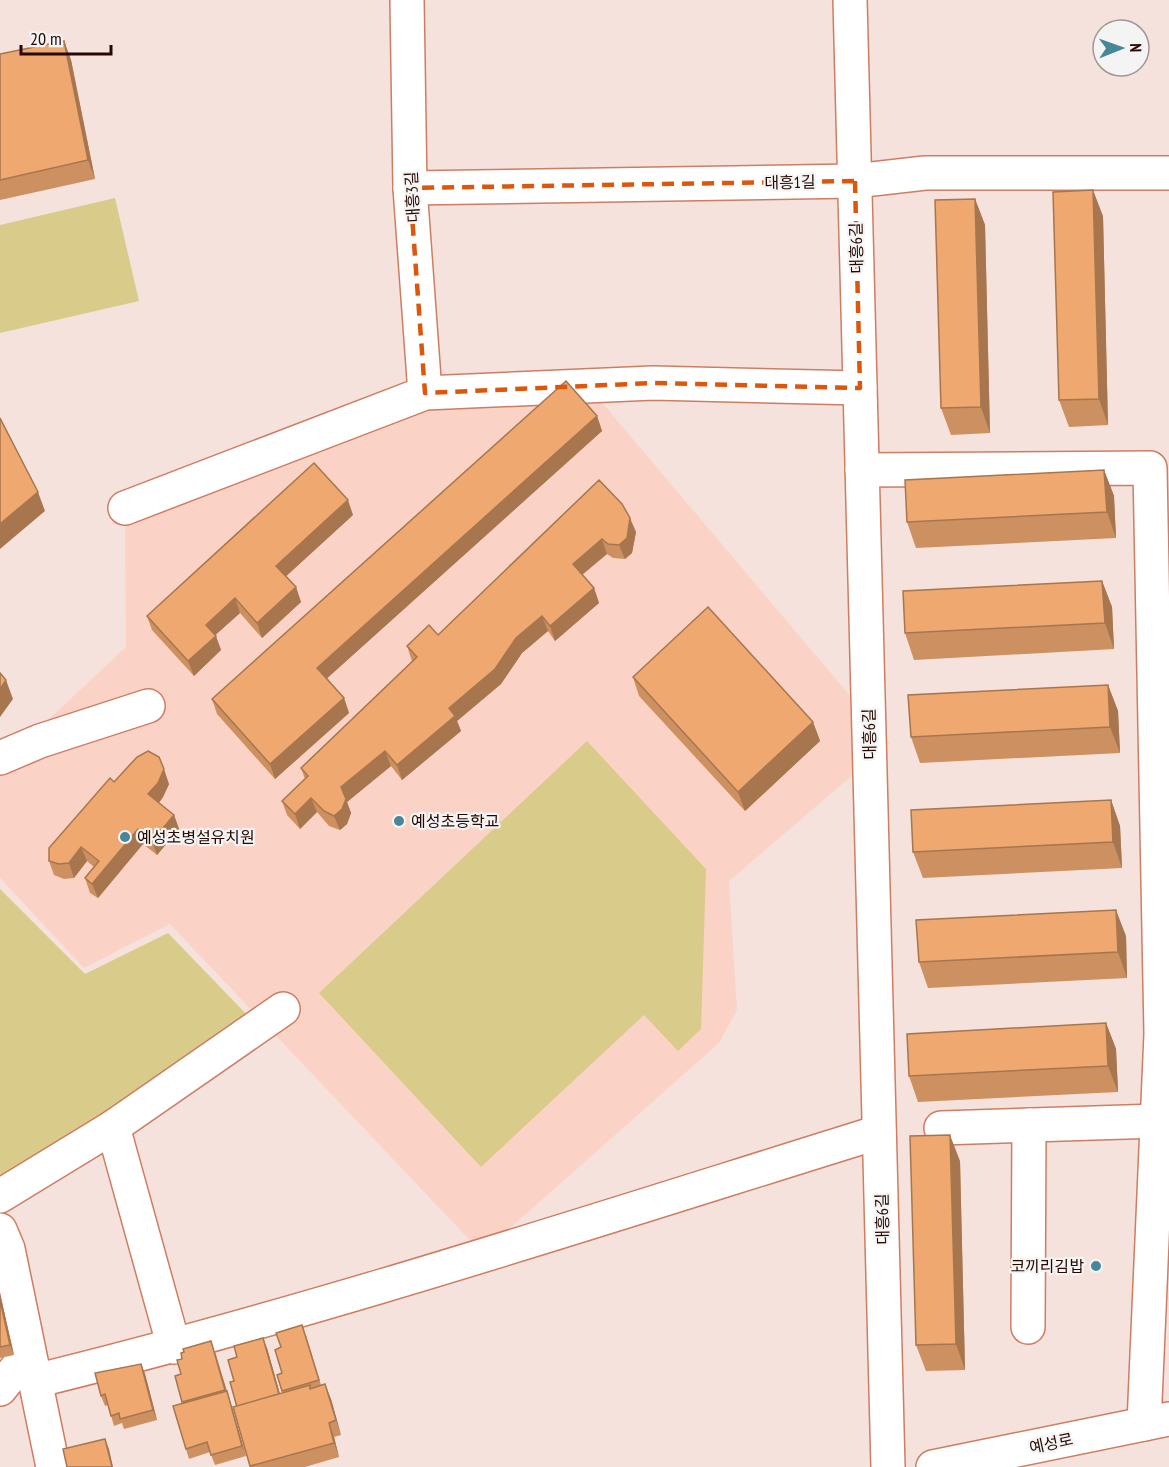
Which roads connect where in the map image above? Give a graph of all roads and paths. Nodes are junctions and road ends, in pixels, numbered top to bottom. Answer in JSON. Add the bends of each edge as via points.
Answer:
{"nodes":[{"id":1,"x":407,"y":0,"type":"edge"},
{"id":2,"x":850,"y":0,"type":"edge"},
{"id":3,"x":1169,"y":173,"type":"edge"},
{"id":4,"x":855,"y":181,"type":"junction"},
{"id":5,"x":410,"y":188,"type":"junction"},
{"id":6,"x":860,"y":388,"type":"junction"},
{"id":7,"x":425,"y":393,"type":"junction"},
{"id":8,"x":1159,"y":468,"type":"edge"},
{"id":9,"x":862,"y":470,"type":"junction"},
{"id":10,"x":125,"y":508,"type":"dead end"},
{"id":11,"x":148,"y":706,"type":"dead end"},
{"id":12,"x":0,"y":758,"type":"edge"},
{"id":13,"x":1163,"y":792,"type":"edge"},
{"id":14,"x":283,"y":1009,"type":"dead end"},
{"id":15,"x":1165,"y":1032,"type":"edge"},
{"id":16,"x":1157,"y":1121,"type":"junction"},
{"id":17,"x":1029,"y":1125,"type":"junction"},
{"id":18,"x":113,"y":1126,"type":"junction"},
{"id":19,"x":940,"y":1128,"type":"dead end"},
{"id":20,"x":879,"y":1131,"type":"junction"},
{"id":21,"x":0,"y":1196,"type":"edge"},
{"id":22,"x":0,"y":1230,"type":"edge"},
{"id":23,"x":1028,"y":1327,"type":"dead end"},
{"id":24,"x":174,"y":1347,"type":"junction"},
{"id":25,"x":31,"y":1368,"type":"junction"},
{"id":26,"x":0,"y":1389,"type":"edge"},
{"id":27,"x":1156,"y":1421,"type":"edge"},
{"id":28,"x":53,"y":1467,"type":"edge"},
{"id":29,"x":888,"y":1467,"type":"edge"},
{"id":30,"x":933,"y":1467,"type":"edge"}],
"edges":[{"from":1,"to":5,"type":"street","name":"대흥3길"},
{"from":2,"to":4,"type":"street","name":"대흥6길"},
{"from":3,"to":4,"type":"street","name":"대흥1길","via":[[925,173]]},
{"from":4,"to":5,"type":"street","name":"대흥1길"},
{"from":4,"to":6,"type":"street","name":"대흥6길"},
{"from":5,"to":7,"type":"street","name":"대흥3길"},
{"from":6,"to":7,"type":"street","via":[[653,383]]},
{"from":6,"to":9,"type":"street","name":"대흥6길"},
{"from":7,"to":10,"type":"street"},
{"from":8,"to":9,"type":"street"},
{"from":8,"to":13,"type":"street"},
{"from":9,"to":20,"type":"street","name":"대흥6길"},
{"from":11,"to":12,"type":"street"},
{"from":13,"to":15,"type":"street"},
{"from":14,"to":18,"type":"street"},
{"from":15,"to":16,"type":"street"},
{"from":16,"to":17,"type":"street"},
{"from":16,"to":27,"type":"street"},
{"from":17,"to":19,"type":"street"},
{"from":17,"to":23,"type":"street"},
{"from":18,"to":21,"type":"street"},
{"from":18,"to":24,"type":"street"},
{"from":20,"to":24,"type":"street"},
{"from":20,"to":29,"type":"street","name":"대흥6길"},
{"from":22,"to":25,"type":"street","via":[[8,1250]]},
{"from":24,"to":25,"type":"street"},
{"from":25,"to":26,"type":"street"},
{"from":25,"to":28,"type":"street"},
{"from":27,"to":30,"type":"street","name":"예성로"}]}
